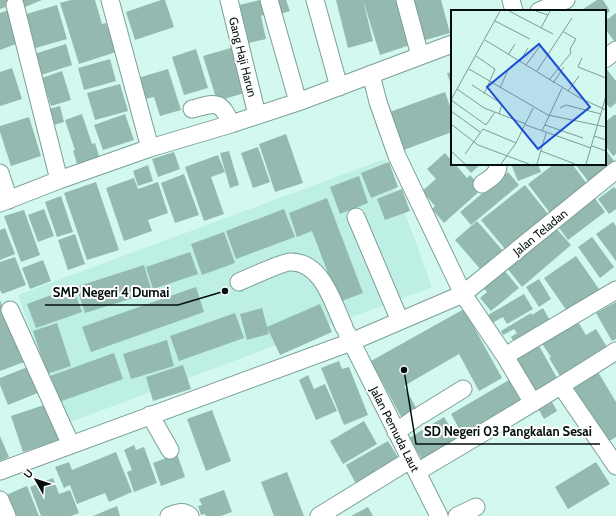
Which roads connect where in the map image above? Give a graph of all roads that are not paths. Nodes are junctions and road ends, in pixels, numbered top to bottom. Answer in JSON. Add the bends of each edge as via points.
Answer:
{"nodes":[{"id":1,"x":110,"y":0,"type":"edge"},
{"id":2,"x":229,"y":0,"type":"edge"},
{"id":3,"x":270,"y":0,"type":"edge"},
{"id":4,"x":315,"y":0,"type":"edge"},
{"id":5,"x":405,"y":0,"type":"edge"},
{"id":6,"x":511,"y":0,"type":"edge"},
{"id":7,"x":566,"y":0,"type":"edge"},
{"id":8,"x":15,"y":5,"type":"dead end"},
{"id":9,"x":514,"y":10,"type":"edge"},
{"id":10,"x":541,"y":10,"type":"edge"},
{"id":11,"x":451,"y":44,"type":"edge"},
{"id":12,"x":616,"y":50,"type":"edge"},
{"id":13,"x":420,"y":56,"type":"junction"},
{"id":14,"x":606,"y":58,"type":"edge"},
{"id":15,"x":371,"y":74,"type":"junction"},
{"id":16,"x":339,"y":87,"type":"junction"},
{"id":17,"x":298,"y":102,"type":"junction"},
{"id":18,"x":192,"y":109,"type":"dead end"},
{"id":19,"x":257,"y":115,"type":"junction"},
{"id":20,"x":231,"y":124,"type":"junction"},
{"id":21,"x":150,"y":148,"type":"junction"},
{"id":22,"x":498,"y":165,"type":"edge"},
{"id":23,"x":616,"y":170,"type":"edge"},
{"id":24,"x":0,"y":173,"type":"edge"},
{"id":25,"x":59,"y":180,"type":"junction"},
{"id":26,"x":482,"y":184,"type":"dead end"},
{"id":27,"x":4,"y":201,"type":"edge"},
{"id":28,"x":356,"y":217,"type":"dead end"},
{"id":29,"x":239,"y":282,"type":"dead end"},
{"id":30,"x":616,"y":290,"type":"edge"},
{"id":31,"x":463,"y":294,"type":"junction"},
{"id":32,"x":10,"y":310,"type":"dead end"},
{"id":33,"x":400,"y":321,"type":"junction"},
{"id":34,"x":347,"y":334,"type":"junction"},
{"id":35,"x":616,"y":351,"type":"edge"},
{"id":36,"x":505,"y":356,"type":"junction"},
{"id":37,"x":562,"y":386,"type":"junction"},
{"id":38,"x":463,"y":389,"type":"dead end"},
{"id":39,"x":533,"y":403,"type":"junction"},
{"id":40,"x":150,"y":415,"type":"junction"},
{"id":41,"x":396,"y":432,"type":"junction"},
{"id":42,"x":71,"y":445,"type":"junction"},
{"id":43,"x":170,"y":450,"type":"dead end"},
{"id":44,"x":414,"y":466,"type":"junction"},
{"id":45,"x":616,"y":466,"type":"edge"},
{"id":46,"x":0,"y":471,"type":"edge"},
{"id":47,"x":0,"y":500,"type":"edge"},
{"id":48,"x":476,"y":507,"type":"dead end"},
{"id":49,"x":7,"y":516,"type":"edge"},
{"id":50,"x":169,"y":516,"type":"edge"},
{"id":51,"x":190,"y":516,"type":"edge"},
{"id":52,"x":319,"y":516,"type":"edge"},
{"id":53,"x":438,"y":516,"type":"edge"},
{"id":54,"x":457,"y":516,"type":"edge"}],
"edges":[{"from":1,"to":21,"type":"street"},
{"from":2,"to":19,"type":"street","name":"Gang Haji Harun"},
{"from":3,"to":17,"type":"street"},
{"from":4,"to":16,"type":"street"},
{"from":5,"to":13,"type":"street"},
{"from":6,"to":9,"type":"street"},
{"from":7,"to":10,"type":"street"},
{"from":8,"to":25,"type":"street"},
{"from":11,"to":13,"type":"street"},
{"from":12,"to":14,"type":"street"},
{"from":13,"to":15,"type":"street"},
{"from":15,"to":16,"type":"street"},
{"from":15,"to":31,"type":"street","via":[[397,156]]},
{"from":16,"to":17,"type":"street"},
{"from":17,"to":19,"type":"street"},
{"from":18,"to":20,"type":"street","via":[[219,105],[226,112]]},
{"from":19,"to":20,"type":"street"},
{"from":20,"to":21,"type":"street"},
{"from":21,"to":25,"type":"street"},
{"from":22,"to":26,"type":"street","via":[[494,175]]},
{"from":23,"to":31,"type":"street","name":"Jalan Teladan"},
{"from":24,"to":27,"type":"street"},
{"from":25,"to":27,"type":"street"},
{"from":28,"to":33,"type":"street"},
{"from":29,"to":34,"type":"street","name":"Jalan Pemuda Laut","via":[[289,261],[312,268],[322,278]]},
{"from":30,"to":36,"type":"street"},
{"from":31,"to":33,"type":"street","name":"Jalan Teladan"},
{"from":31,"to":36,"type":"street"},
{"from":32,"to":42,"type":"street"},
{"from":33,"to":34,"type":"street","name":"Jalan Teladan"},
{"from":34,"to":40,"type":"street","name":"Jalan Teladan"},
{"from":34,"to":41,"type":"street","name":"Jalan Pemuda Laut"},
{"from":35,"to":37,"type":"street"},
{"from":36,"to":39,"type":"street"},
{"from":37,"to":39,"type":"street"},
{"from":37,"to":45,"type":"street"},
{"from":38,"to":41,"type":"street"},
{"from":39,"to":44,"type":"street"},
{"from":40,"to":42,"type":"street","name":"Jalan Teladan"},
{"from":40,"to":43,"type":"street"},
{"from":41,"to":44,"type":"street","name":"Jalan Pemuda Laut"},
{"from":42,"to":46,"type":"street","name":"Jalan Teladan"},
{"from":44,"to":52,"type":"street"},
{"from":44,"to":53,"type":"street","name":"Jalan Pemuda Laut"},
{"from":47,"to":49,"type":"street"},
{"from":48,"to":54,"type":"street"},
{"from":50,"to":51,"type":"street","via":[[180,512]]}]}
